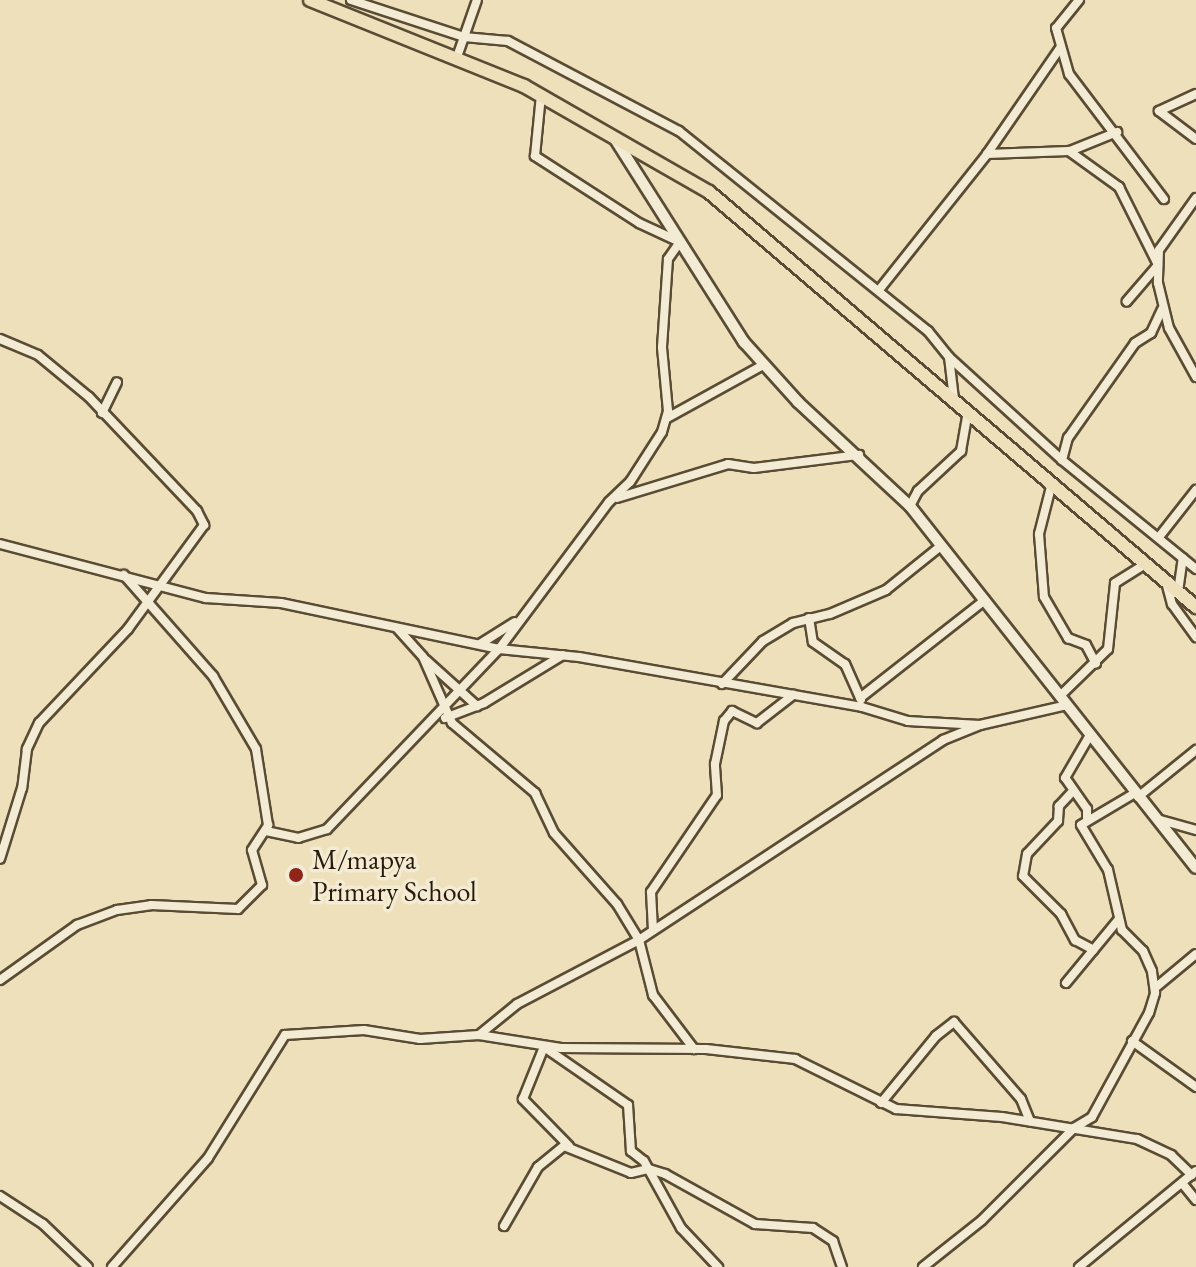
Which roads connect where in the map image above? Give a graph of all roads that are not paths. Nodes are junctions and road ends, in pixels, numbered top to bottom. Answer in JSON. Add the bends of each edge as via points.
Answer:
{"nodes":[{"id":1,"x":310,"y":0,"type":"edge"},
{"id":2,"x":351,"y":0,"type":"edge"},
{"id":3,"x":477,"y":0,"type":"edge"},
{"id":4,"x":1079,"y":0,"type":"edge"},
{"id":5,"x":464,"y":37,"type":"junction"},
{"id":6,"x":1060,"y":48,"type":"junction"},
{"id":7,"x":457,"y":57,"type":"junction"},
{"id":8,"x":1196,"y":94,"type":"edge"},
{"id":9,"x":541,"y":95,"type":"junction"},
{"id":10,"x":609,"y":131,"type":"junction"},
{"id":11,"x":1117,"y":132,"type":"junction"},
{"id":12,"x":1196,"y":139,"type":"edge"},
{"id":13,"x":1069,"y":151,"type":"junction"},
{"id":14,"x":987,"y":154,"type":"junction"},
{"id":15,"x":1196,"y":198,"type":"edge"},
{"id":16,"x":1164,"y":199,"type":"dead end"},
{"id":17,"x":680,"y":242,"type":"junction"},
{"id":18,"x":1158,"y":265,"type":"junction"},
{"id":19,"x":879,"y":290,"type":"junction"},
{"id":20,"x":1127,"y":301,"type":"dead end"},
{"id":21,"x":1162,"y":308,"type":"junction"},
{"id":22,"x":0,"y":339,"type":"edge"},
{"id":23,"x":949,"y":357,"type":"junction"},
{"id":24,"x":763,"y":365,"type":"junction"},
{"id":25,"x":1196,"y":377,"type":"edge"},
{"id":26,"x":117,"y":382,"type":"dead end"},
{"id":27,"x":954,"y":399,"type":"junction"},
{"id":28,"x":968,"y":411,"type":"junction"},
{"id":29,"x":102,"y":413,"type":"junction"},
{"id":30,"x":667,"y":418,"type":"junction"},
{"id":31,"x":860,"y":455,"type":"junction"},
{"id":32,"x":1062,"y":460,"type":"junction"},
{"id":33,"x":1052,"y":483,"type":"junction"},
{"id":34,"x":1196,"y":490,"type":"edge"},
{"id":35,"x":609,"y":502,"type":"junction"},
{"id":36,"x":910,"y":506,"type":"junction"},
{"id":37,"x":1159,"y":537,"type":"junction"},
{"id":38,"x":0,"y":544,"type":"edge"},
{"id":39,"x":941,"y":546,"type":"junction"},
{"id":40,"x":1183,"y":558,"type":"junction"},
{"id":41,"x":1146,"y":564,"type":"junction"},
{"id":42,"x":1196,"y":569,"type":"edge"},
{"id":43,"x":124,"y":575,"type":"junction"},
{"id":44,"x":1166,"y":582,"type":"junction"},
{"id":45,"x":160,"y":587,"type":"junction"},
{"id":46,"x":1178,"y":592,"type":"junction"},
{"id":47,"x":985,"y":600,"type":"junction"},
{"id":48,"x":147,"y":603,"type":"junction"},
{"id":49,"x":1196,"y":607,"type":"edge"},
{"id":50,"x":522,"y":617,"type":"junction"},
{"id":51,"x":809,"y":618,"type":"junction"},
{"id":52,"x":395,"y":627,"type":"junction"},
{"id":53,"x":1196,"y":637,"type":"edge"},
{"id":54,"x":480,"y":644,"type":"junction"},
{"id":55,"x":499,"y":649,"type":"junction"},
{"id":56,"x":564,"y":655,"type":"junction"},
{"id":57,"x":423,"y":657,"type":"junction"},
{"id":58,"x":1096,"y":664,"type":"junction"},
{"id":59,"x":722,"y":684,"type":"junction"},
{"id":60,"x":459,"y":693,"type":"junction"},
{"id":61,"x":793,"y":695,"type":"junction"},
{"id":62,"x":860,"y":698,"type":"junction"},
{"id":63,"x":1064,"y":701,"type":"junction"},
{"id":64,"x":477,"y":706,"type":"junction"},
{"id":65,"x":865,"y":708,"type":"junction"},
{"id":66,"x":447,"y":713,"type":"junction"},
{"id":67,"x":980,"y":725,"type":"junction"},
{"id":68,"x":1090,"y":735,"type":"junction"},
{"id":69,"x":1196,"y":750,"type":"edge"},
{"id":70,"x":1073,"y":791,"type":"junction"},
{"id":71,"x":1136,"y":795,"type":"junction"},
{"id":72,"x":1087,"y":818,"type":"junction"},
{"id":73,"x":1156,"y":819,"type":"junction"},
{"id":74,"x":1196,"y":830,"type":"edge"},
{"id":75,"x":266,"y":831,"type":"junction"},
{"id":76,"x":0,"y":859,"type":"edge"},
{"id":77,"x":1196,"y":868,"type":"edge"},
{"id":78,"x":1120,"y":918,"type":"junction"},
{"id":79,"x":653,"y":930,"type":"junction"},
{"id":80,"x":639,"y":940,"type":"junction"},
{"id":81,"x":1094,"y":950,"type":"junction"},
{"id":82,"x":1196,"y":954,"type":"edge"},
{"id":83,"x":0,"y":980,"type":"edge"},
{"id":84,"x":1066,"y":983,"type":"dead end"},
{"id":85,"x":1155,"y":988,"type":"junction"},
{"id":86,"x":479,"y":1035,"type":"junction"},
{"id":87,"x":1132,"y":1041,"type":"junction"},
{"id":88,"x":544,"y":1047,"type":"junction"},
{"id":89,"x":694,"y":1049,"type":"junction"},
{"id":90,"x":1196,"y":1087,"type":"edge"},
{"id":91,"x":881,"y":1103,"type":"junction"},
{"id":92,"x":1030,"y":1121,"type":"junction"},
{"id":93,"x":1074,"y":1128,"type":"junction"},
{"id":94,"x":571,"y":1148,"type":"junction"},
{"id":95,"x":649,"y":1169,"type":"junction"},
{"id":96,"x":1194,"y":1173,"type":"edge"},
{"id":97,"x":1182,"y":1183,"type":"junction"},
{"id":98,"x":0,"y":1196,"type":"edge"},
{"id":99,"x":1196,"y":1200,"type":"edge"},
{"id":100,"x":504,"y":1226,"type":"dead end"},
{"id":101,"x":88,"y":1267,"type":"edge"},
{"id":102,"x":112,"y":1267,"type":"edge"},
{"id":103,"x":718,"y":1267,"type":"edge"},
{"id":104,"x":842,"y":1267,"type":"edge"},
{"id":105,"x":923,"y":1267,"type":"edge"},
{"id":106,"x":1079,"y":1267,"type":"edge"}],
"edges":[{"from":1,"to":7,"type":"main road"},
{"from":2,"to":5,"type":"street"},
{"from":3,"to":5,"type":"street"},
{"from":4,"to":6,"type":"street","via":[[1056,28]]},
{"from":5,"to":7,"type":"street"},
{"from":5,"to":19,"type":"street","via":[[508,41],[648,111],[753,186]]},
{"from":6,"to":11,"type":"street","via":[[1069,74]]},
{"from":6,"to":14,"type":"street"},
{"from":7,"to":9,"type":"main road"},
{"from":8,"to":12,"type":"street","via":[[1159,111]]},
{"from":9,"to":10,"type":"main road"},
{"from":9,"to":17,"type":"street","via":[[535,156],[639,223]]},
{"from":10,"to":17,"type":"street"},
{"from":10,"to":27,"type":"main road","via":[[709,192]]},
{"from":11,"to":13,"type":"street"},
{"from":11,"to":16,"type":"street"},
{"from":13,"to":14,"type":"street"},
{"from":13,"to":18,"type":"street","via":[[1119,187]]},
{"from":14,"to":19,"type":"street"},
{"from":15,"to":18,"type":"street","via":[[1168,231]]},
{"from":17,"to":24,"type":"street"},
{"from":17,"to":30,"type":"street","via":[[668,259],[662,343]]},
{"from":18,"to":20,"type":"street"},
{"from":18,"to":21,"type":"street"},
{"from":19,"to":23,"type":"street","via":[[928,331]]},
{"from":21,"to":25,"type":"street"},
{"from":21,"to":32,"type":"street","via":[[1151,333],[1135,343],[1068,438]]},
{"from":22,"to":29,"type":"street","via":[[38,355]]},
{"from":23,"to":27,"type":"street"},
{"from":23,"to":32,"type":"street"},
{"from":24,"to":30,"type":"street"},
{"from":24,"to":31,"type":"street"},
{"from":26,"to":29,"type":"street"},
{"from":27,"to":28,"type":"main road"},
{"from":28,"to":33,"type":"main road"},
{"from":28,"to":36,"type":"street","via":[[961,451],[918,491]]},
{"from":29,"to":45,"type":"street","via":[[202,518],[203,528]]},
{"from":30,"to":35,"type":"street","via":[[655,449]]},
{"from":31,"to":35,"type":"street","via":[[754,468],[728,464]]},
{"from":31,"to":36,"type":"street"},
{"from":32,"to":37,"type":"street"},
{"from":33,"to":41,"type":"main road"},
{"from":33,"to":58,"type":"street","via":[[1039,534],[1044,597],[1066,635],[1086,645]]},
{"from":34,"to":37,"type":"street"},
{"from":35,"to":50,"type":"street"},
{"from":36,"to":39,"type":"street"},
{"from":37,"to":40,"type":"street"},
{"from":38,"to":43,"type":"street"},
{"from":39,"to":47,"type":"street"},
{"from":39,"to":51,"type":"street","via":[[886,590]]},
{"from":40,"to":42,"type":"street"},
{"from":40,"to":46,"type":"street"},
{"from":41,"to":44,"type":"main road"},
{"from":41,"to":58,"type":"street","via":[[1113,588],[1112,641]]},
{"from":43,"to":45,"type":"street"},
{"from":43,"to":48,"type":"street"},
{"from":44,"to":46,"type":"main road"},
{"from":44,"to":53,"type":"street","via":[[1172,604]]},
{"from":45,"to":48,"type":"street"},
{"from":45,"to":52,"type":"street"},
{"from":46,"to":49,"type":"main road"},
{"from":47,"to":62,"type":"street"},
{"from":47,"to":63,"type":"street"},
{"from":48,"to":75,"type":"street","via":[[213,676],[246,726],[258,754]]},
{"from":48,"to":76,"type":"street","via":[[39,723],[27,749],[22,788]]},
{"from":50,"to":54,"type":"street"},
{"from":50,"to":55,"type":"street"},
{"from":51,"to":59,"type":"street","via":[[763,641]]},
{"from":51,"to":62,"type":"street","via":[[813,642],[845,664]]},
{"from":52,"to":54,"type":"street"},
{"from":52,"to":57,"type":"street"},
{"from":54,"to":55,"type":"street"},
{"from":55,"to":56,"type":"street"},
{"from":55,"to":60,"type":"street"},
{"from":56,"to":59,"type":"street"},
{"from":56,"to":64,"type":"street"},
{"from":57,"to":60,"type":"street"},
{"from":57,"to":66,"type":"street"},
{"from":58,"to":63,"type":"street"},
{"from":59,"to":61,"type":"street"},
{"from":60,"to":64,"type":"street"},
{"from":60,"to":66,"type":"street"},
{"from":61,"to":65,"type":"street"},
{"from":61,"to":79,"type":"street","via":[[757,723],[732,711],[724,721],[715,764],[717,795],[651,892]]},
{"from":62,"to":65,"type":"street"},
{"from":63,"to":67,"type":"street"},
{"from":63,"to":68,"type":"street"},
{"from":64,"to":66,"type":"street"},
{"from":65,"to":67,"type":"street","via":[[908,721]]},
{"from":66,"to":75,"type":"street","via":[[321,834],[298,838]]},
{"from":66,"to":80,"type":"street","via":[[464,736],[535,793],[554,833],[602,885]]},
{"from":67,"to":79,"type":"street","via":[[914,757]]},
{"from":68,"to":70,"type":"street","via":[[1065,777]]},
{"from":68,"to":71,"type":"street"},
{"from":69,"to":71,"type":"street"},
{"from":70,"to":72,"type":"street"},
{"from":70,"to":81,"type":"street","via":[[1059,806],[1058,821],[1027,854],[1023,876],[1061,914],[1075,940]]},
{"from":71,"to":72,"type":"street"},
{"from":71,"to":73,"type":"street"},
{"from":72,"to":78,"type":"street","via":[[1083,829],[1108,870]]},
{"from":73,"to":74,"type":"street"},
{"from":73,"to":77,"type":"street"},
{"from":75,"to":83,"type":"street","via":[[252,848],[262,885],[240,908],[151,905],[117,910],[77,925]]},
{"from":78,"to":81,"type":"street"},
{"from":78,"to":85,"type":"street","via":[[1122,930],[1147,957]]},
{"from":79,"to":80,"type":"street"},
{"from":80,"to":86,"type":"street","via":[[517,1004]]},
{"from":80,"to":89,"type":"street","via":[[653,995]]},
{"from":81,"to":84,"type":"street"},
{"from":82,"to":85,"type":"street"},
{"from":85,"to":87,"type":"street","via":[[1149,1013]]},
{"from":86,"to":88,"type":"street"},
{"from":86,"to":102,"type":"street","via":[[420,1039],[364,1030],[282,1036],[208,1158]]},
{"from":87,"to":90,"type":"street"},
{"from":87,"to":93,"type":"street","via":[[1107,1098]]},
{"from":88,"to":89,"type":"street"},
{"from":88,"to":94,"type":"street","via":[[523,1099]]},
{"from":88,"to":95,"type":"street","via":[[628,1105],[631,1151]]},
{"from":89,"to":91,"type":"street","via":[[795,1059]]},
{"from":91,"to":92,"type":"street","via":[[896,1109]]},
{"from":91,"to":92,"type":"street","via":[[954,1022],[1021,1099]]},
{"from":92,"to":93,"type":"street"},
{"from":93,"to":96,"type":"street","via":[[1148,1143]]},
{"from":93,"to":105,"type":"street","via":[[982,1220]]},
{"from":94,"to":95,"type":"street","via":[[631,1173]]},
{"from":94,"to":100,"type":"street","via":[[556,1148],[538,1167]]},
{"from":95,"to":103,"type":"street","via":[[681,1228]]},
{"from":95,"to":104,"type":"street","via":[[755,1224],[824,1233],[840,1250]]},
{"from":96,"to":97,"type":"street"},
{"from":97,"to":99,"type":"street"},
{"from":97,"to":106,"type":"street"},
{"from":98,"to":101,"type":"street","via":[[43,1224]]}]}
